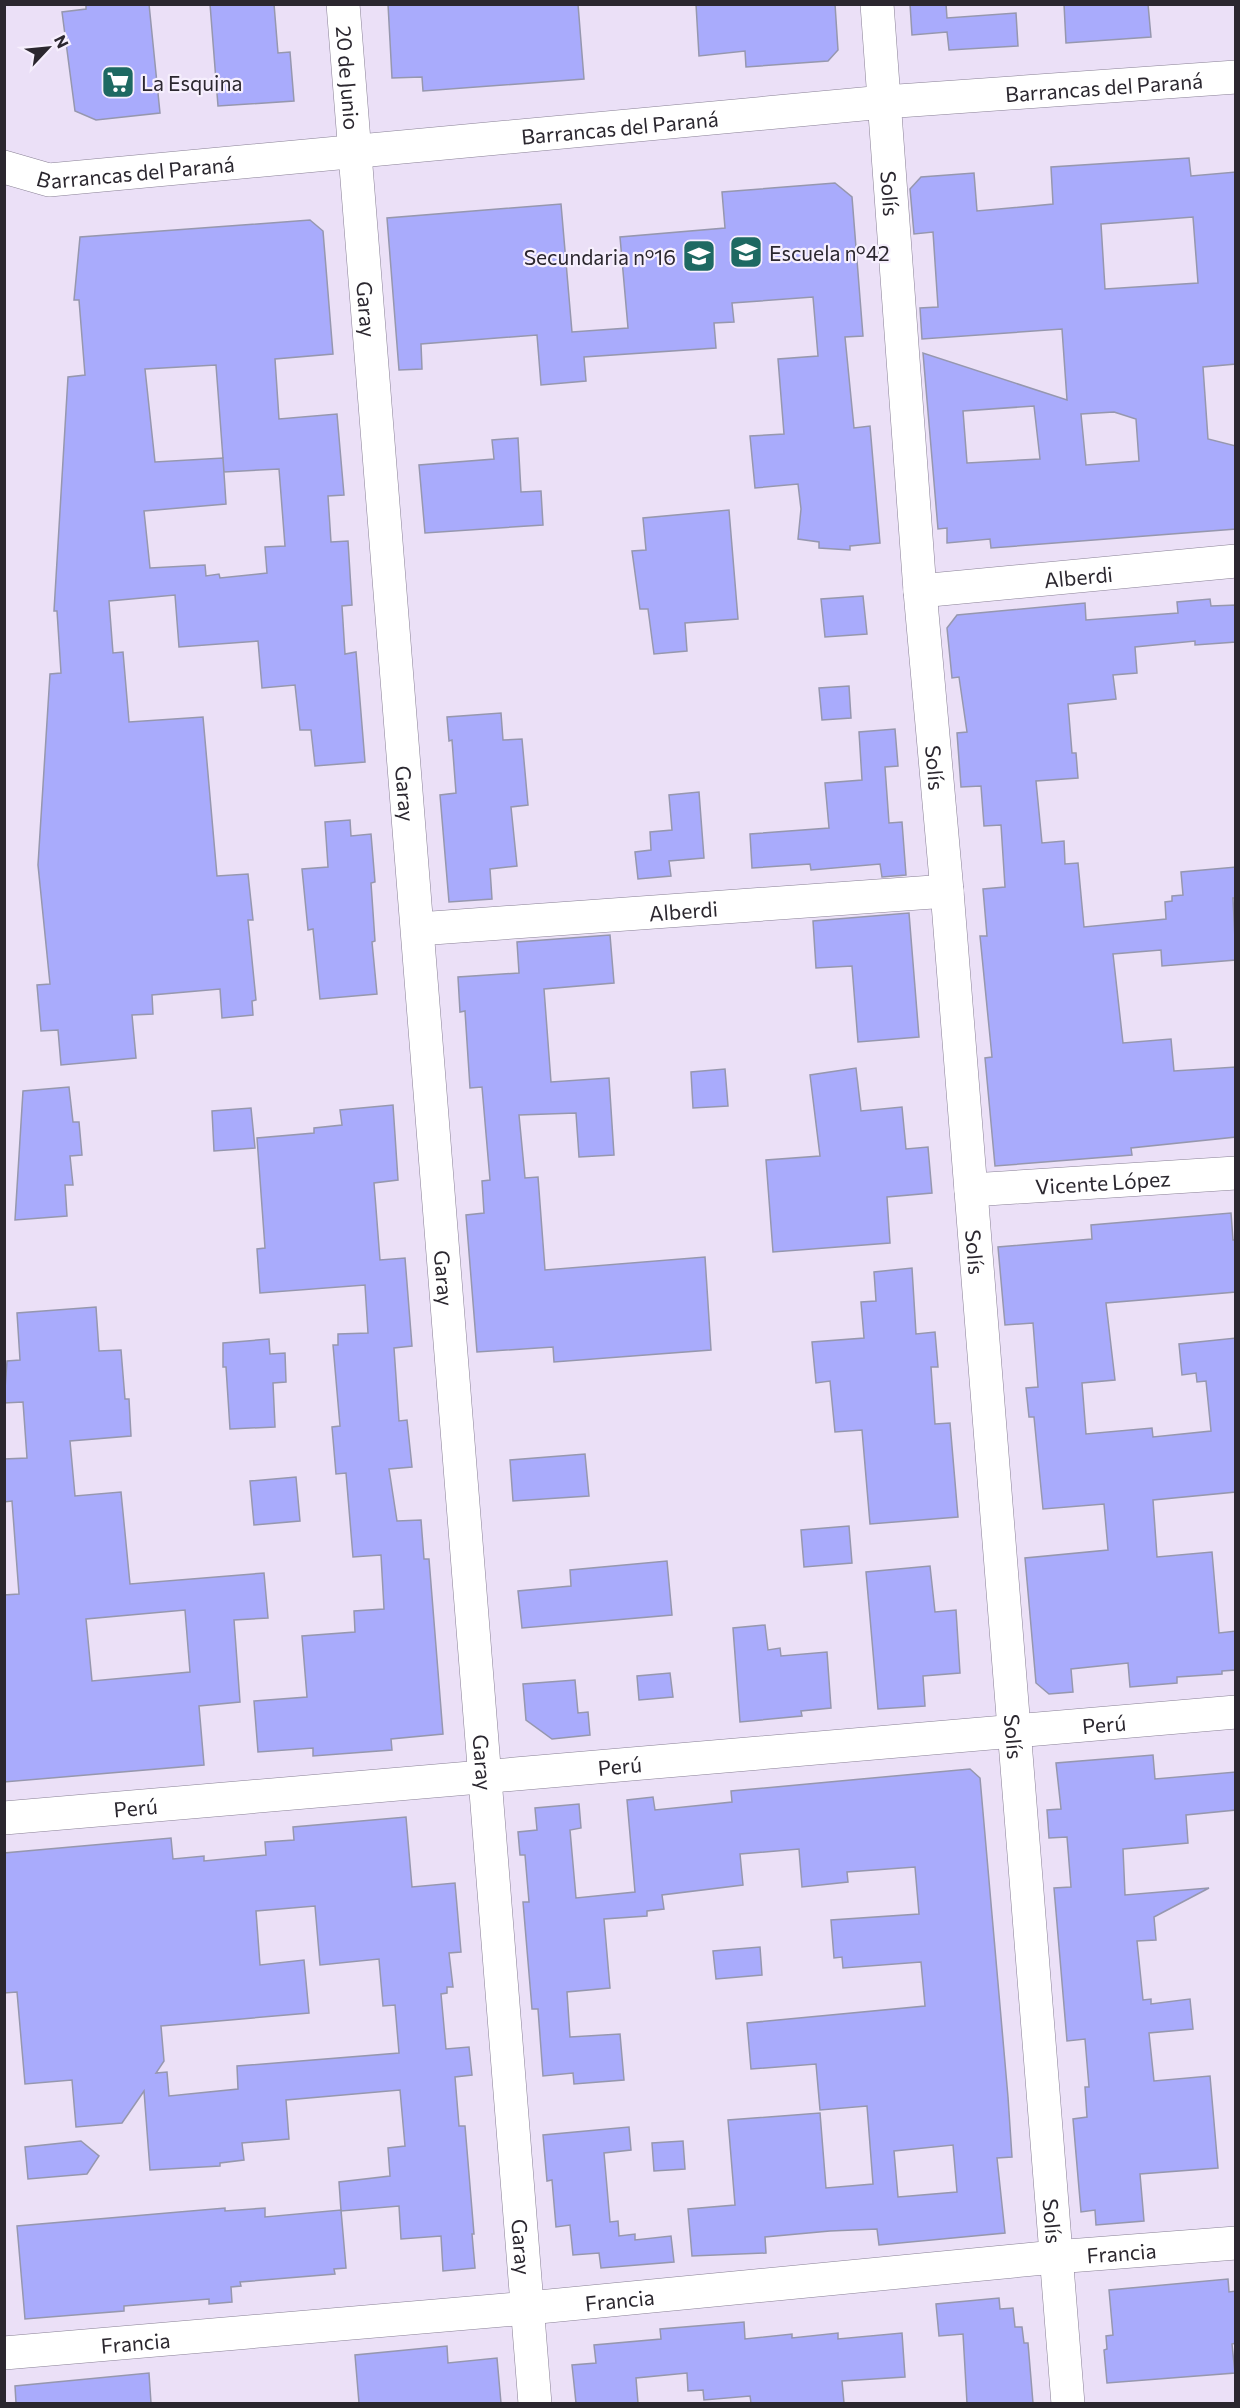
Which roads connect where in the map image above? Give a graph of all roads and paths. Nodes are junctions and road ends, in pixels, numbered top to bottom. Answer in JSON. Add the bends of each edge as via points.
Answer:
{"nodes":[{"id":1,"x":343,"y":4,"type":"edge"},
{"id":2,"x":877,"y":4,"type":"edge"},
{"id":3,"x":1236,"y":76,"type":"edge"},
{"id":4,"x":884,"y":102,"type":"junction"},
{"id":5,"x":353,"y":151,"type":"junction"},
{"id":6,"x":4,"y":167,"type":"edge"},
{"id":7,"x":1236,"y":561,"type":"edge"},
{"id":8,"x":920,"y":591,"type":"junction"},
{"id":9,"x":947,"y":891,"type":"junction"},
{"id":10,"x":418,"y":929,"type":"junction"},
{"id":11,"x":1236,"y":1173,"type":"edge"},
{"id":12,"x":971,"y":1190,"type":"junction"},
{"id":13,"x":1236,"y":1712,"type":"edge"},
{"id":14,"x":1013,"y":1731,"type":"junction"},
{"id":15,"x":484,"y":1777,"type":"junction"},
{"id":16,"x":4,"y":1818,"type":"edge"},
{"id":17,"x":1236,"y":2243,"type":"edge"},
{"id":18,"x":1055,"y":2258,"type":"junction"},
{"id":19,"x":528,"y":2308,"type":"junction"},
{"id":20,"x":4,"y":2354,"type":"edge"},
{"id":21,"x":536,"y":2403,"type":"edge"},
{"id":22,"x":1068,"y":2403,"type":"edge"}],
"edges":[{"from":1,"to":5,"type":"street","name":"20 de Junio"},
{"from":2,"to":4,"type":"street","name":"Solís"},
{"from":3,"to":4,"type":"street","name":"Barrancas del Paraná"},
{"from":4,"to":5,"type":"street","name":"Barrancas del Paraná"},
{"from":4,"to":8,"type":"street","name":"Solís"},
{"from":5,"to":6,"type":"street","name":"Barrancas del Paraná","via":[[49,180]]},
{"from":5,"to":10,"type":"street","name":"Garay"},
{"from":7,"to":8,"type":"street","name":"Alberdi"},
{"from":8,"to":9,"type":"street","name":"Solís"},
{"from":9,"to":10,"type":"street","name":"Alberdi"},
{"from":9,"to":12,"type":"street","name":"Solís"},
{"from":10,"to":15,"type":"street","name":"Garay"},
{"from":11,"to":12,"type":"street","name":"Vicente López"},
{"from":12,"to":14,"type":"street","name":"Solís"},
{"from":13,"to":14,"type":"street","name":"Perú"},
{"from":14,"to":15,"type":"street","name":"Perú"},
{"from":14,"to":18,"type":"street","name":"Solís"},
{"from":15,"to":16,"type":"street","name":"Perú"},
{"from":15,"to":19,"type":"street","name":"Garay"},
{"from":17,"to":18,"type":"street","name":"Francia"},
{"from":18,"to":19,"type":"street","name":"Francia"},
{"from":18,"to":22,"type":"street","name":"Solís"},
{"from":19,"to":20,"type":"street","name":"Francia"},
{"from":19,"to":21,"type":"street","name":"Garay"}]}
